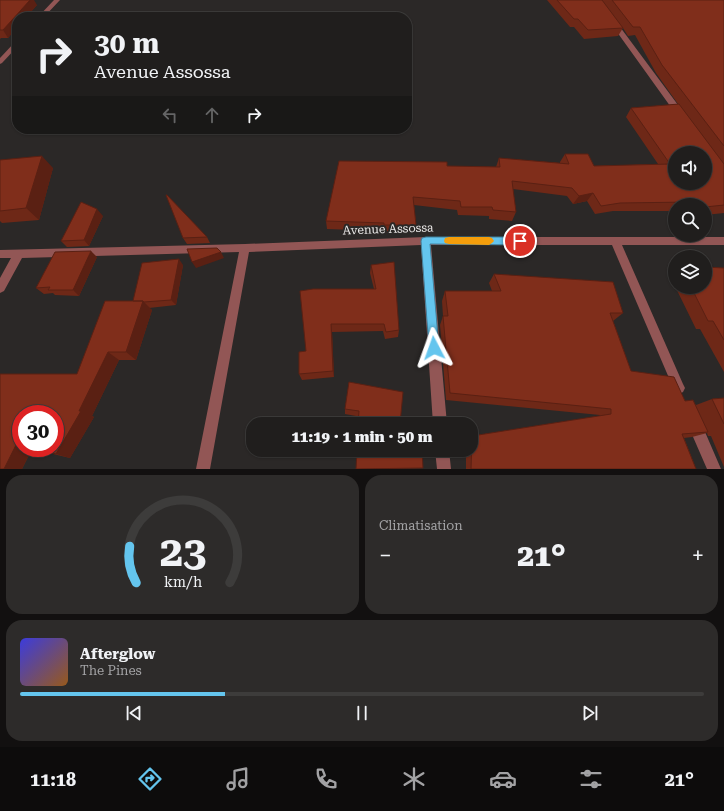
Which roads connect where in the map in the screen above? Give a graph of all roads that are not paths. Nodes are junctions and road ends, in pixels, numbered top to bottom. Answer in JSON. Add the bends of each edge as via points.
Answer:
{"nodes":[{"id":1,"x":57,"y":0,"type":"edge"},
{"id":2,"x":597,"y":0,"type":"edge"},
{"id":3,"x":46,"y":12,"type":"edge"},
{"id":4,"x":12,"y":49,"type":"edge"},
{"id":5,"x":0,"y":62,"type":"edge"},
{"id":6,"x":686,"y":123,"type":"edge"},
{"id":7,"x":426,"y":241,"type":"junction"},
{"id":8,"x":615,"y":241,"type":"junction"},
{"id":9,"x":724,"y":241,"type":"edge"},
{"id":10,"x":245,"y":248,"type":"junction"},
{"id":11,"x":0,"y":254,"type":"edge"},
{"id":12,"x":19,"y":254,"type":"junction"},
{"id":13,"x":0,"y":288,"type":"edge"},
{"id":14,"x":683,"y":398,"type":"edge"},
{"id":15,"x":689,"y":412,"type":"edge"},
{"id":16,"x":439,"y":417,"type":"edge"},
{"id":17,"x":443,"y":457,"type":"edge"},
{"id":18,"x":203,"y":469,"type":"edge"},
{"id":19,"x":444,"y":469,"type":"edge"},
{"id":20,"x":714,"y":469,"type":"edge"}],
"edges":[{"from":1,"to":3,"type":"street"},
{"from":2,"to":6,"type":"street"},
{"from":4,"to":5,"type":"street"},
{"from":7,"to":8,"type":"street","name":"Avenue Assossa"},
{"from":7,"to":10,"type":"street","name":"Avenue Assossa"},
{"from":7,"to":16,"type":"street"},
{"from":8,"to":9,"type":"street","name":"Avenue Assossa"},
{"from":8,"to":14,"type":"street"},
{"from":10,"to":12,"type":"street","name":"Avenue Assossa"},
{"from":10,"to":18,"type":"street"},
{"from":11,"to":12,"type":"street","name":"Avenue Assossa"},
{"from":12,"to":13,"type":"street"},
{"from":15,"to":20,"type":"street"},
{"from":17,"to":19,"type":"street"}]}
